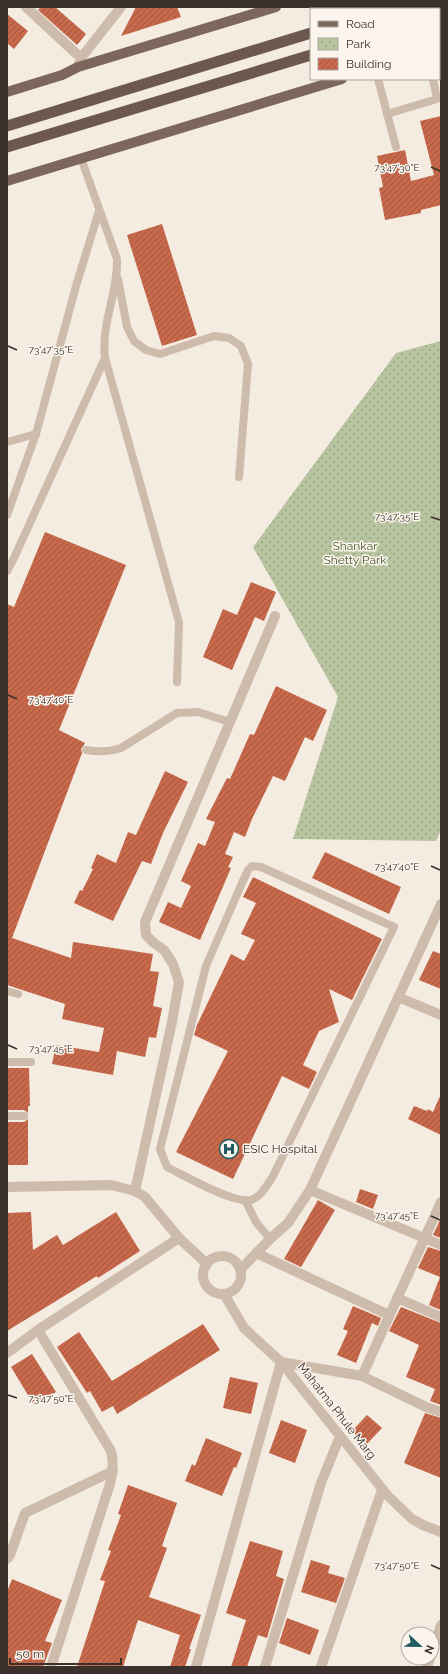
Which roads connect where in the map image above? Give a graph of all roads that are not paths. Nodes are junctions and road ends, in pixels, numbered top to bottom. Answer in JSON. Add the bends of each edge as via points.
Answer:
{"nodes":[{"id":1,"x":26,"y":7,"type":"edge"},
{"id":2,"x":121,"y":7,"type":"edge"},
{"id":3,"x":276,"y":7,"type":"edge"},
{"id":4,"x":260,"y":10,"type":"edge"},
{"id":5,"x":310,"y":33,"type":"edge"},
{"id":6,"x":310,"y":55,"type":"edge"},
{"id":7,"x":80,"y":62,"type":"junction"},
{"id":8,"x":339,"y":80,"type":"edge"},
{"id":9,"x":378,"y":80,"type":"edge"},
{"id":10,"x":433,"y":80,"type":"edge"},
{"id":11,"x":7,"y":92,"type":"edge"},
{"id":12,"x":387,"y":114,"type":"junction"},
{"id":13,"x":7,"y":126,"type":"edge"},
{"id":14,"x":396,"y":147,"type":"dead end"},
{"id":15,"x":7,"y":148,"type":"edge"},
{"id":16,"x":81,"y":158,"type":"junction"},
{"id":17,"x":7,"y":181,"type":"edge"},
{"id":18,"x":99,"y":211,"type":"junction"},
{"id":19,"x":118,"y":274,"type":"junction"},
{"id":20,"x":105,"y":358,"type":"junction"},
{"id":21,"x":36,"y":434,"type":"junction"},
{"id":22,"x":7,"y":442,"type":"edge"},
{"id":23,"x":240,"y":476,"type":"dead end"},
{"id":24,"x":7,"y":516,"type":"edge"},
{"id":25,"x":7,"y":571,"type":"edge"},
{"id":26,"x":275,"y":616,"type":"dead end"},
{"id":27,"x":177,"y":682,"type":"dead end"},
{"id":28,"x":230,"y":722,"type":"junction"},
{"id":29,"x":86,"y":750,"type":"dead end"},
{"id":30,"x":441,"y":904,"type":"edge"},
{"id":31,"x":7,"y":991,"type":"edge"},
{"id":32,"x":18,"y":994,"type":"dead end"},
{"id":33,"x":398,"y":997,"type":"junction"},
{"id":34,"x":441,"y":1015,"type":"edge"},
{"id":35,"x":7,"y":1062,"type":"edge"},
{"id":36,"x":31,"y":1062,"type":"dead end"},
{"id":37,"x":7,"y":1116,"type":"edge"},
{"id":38,"x":24,"y":1116,"type":"dead end"},
{"id":39,"x":7,"y":1188,"type":"edge"},
{"id":40,"x":310,"y":1190,"type":"junction"},
{"id":41,"x":135,"y":1191,"type":"junction"},
{"id":42,"x":245,"y":1200,"type":"junction"},
{"id":43,"x":441,"y":1202,"type":"edge"},
{"id":44,"x":179,"y":1238,"type":"junction"},
{"id":45,"x":270,"y":1238,"type":"junction"},
{"id":46,"x":424,"y":1238,"type":"junction"},
{"id":47,"x":441,"y":1245,"type":"edge"},
{"id":48,"x":256,"y":1252,"type":"junction"},
{"id":49,"x":207,"y":1264,"type":"junction"},
{"id":50,"x":240,"y":1269,"type":"junction"},
{"id":51,"x":224,"y":1294,"type":"junction"},
{"id":52,"x":397,"y":1298,"type":"junction"},
{"id":53,"x":389,"y":1315,"type":"junction"},
{"id":54,"x":441,"y":1317,"type":"edge"},
{"id":55,"x":38,"y":1330,"type":"junction"},
{"id":56,"x":7,"y":1353,"type":"edge"},
{"id":57,"x":281,"y":1362,"type":"junction"},
{"id":58,"x":362,"y":1376,"type":"junction"},
{"id":59,"x":441,"y":1412,"type":"edge"},
{"id":60,"x":340,"y":1436,"type":"junction"},
{"id":61,"x":113,"y":1471,"type":"junction"},
{"id":62,"x":382,"y":1490,"type":"junction"},
{"id":63,"x":441,"y":1532,"type":"edge"},
{"id":64,"x":7,"y":1559,"type":"edge"},
{"id":65,"x":51,"y":1667,"type":"edge"},
{"id":66,"x":196,"y":1667,"type":"edge"},
{"id":67,"x":265,"y":1667,"type":"edge"},
{"id":68,"x":321,"y":1667,"type":"edge"}],
"edges":[{"from":1,"to":7,"type":"street"},
{"from":2,"to":7,"type":"street"},
{"from":3,"to":4,"type":"main road"},
{"from":4,"to":7,"type":"main road"},
{"from":5,"to":13,"type":"highway"},
{"from":6,"to":15,"type":"highway"},
{"from":7,"to":11,"type":"main road","via":[[62,75]]},
{"from":8,"to":16,"type":"main road"},
{"from":9,"to":12,"type":"lane"},
{"from":10,"to":12,"type":"lane","via":[[437,99]]},
{"from":12,"to":14,"type":"lane"},
{"from":16,"to":17,"type":"main road"},
{"from":16,"to":18,"type":"lane"},
{"from":18,"to":19,"type":"lane","via":[[114,247]]},
{"from":18,"to":21,"type":"lane"},
{"from":19,"to":20,"type":"lane","via":[[105,327]]},
{"from":19,"to":23,"type":"lane","via":[[127,328],[134,341],[146,350],[160,354],[214,336],[229,338],[241,346],[248,364]]},
{"from":20,"to":25,"type":"lane"},
{"from":20,"to":27,"type":"lane","via":[[179,622]]},
{"from":21,"to":22,"type":"lane"},
{"from":21,"to":24,"type":"lane"},
{"from":26,"to":28,"type":"street"},
{"from":28,"to":29,"type":"lane","via":[[198,712],[177,713],[121,748],[98,752]]},
{"from":28,"to":41,"type":"street","via":[[145,922],[146,935],[164,950],[173,964],[179,982]]},
{"from":30,"to":33,"type":"street"},
{"from":31,"to":32,"type":"lane"},
{"from":33,"to":34,"type":"street"},
{"from":33,"to":40,"type":"street"},
{"from":35,"to":36,"type":"lane"},
{"from":37,"to":38,"type":"lane"},
{"from":39,"to":41,"type":"street","via":[[111,1184]]},
{"from":40,"to":45,"type":"street","via":[[288,1223]]},
{"from":40,"to":46,"type":"street"},
{"from":41,"to":44,"type":"street","via":[[145,1197]]},
{"from":42,"to":42,"type":"lane","via":[[261,1195],[272,1178],[394,927],[261,867],[252,866],[206,966],[160,1149],[167,1167],[214,1190]]},
{"from":42,"to":45,"type":"lane","via":[[256,1222]]},
{"from":43,"to":46,"type":"street"},
{"from":44,"to":49,"type":"street"},
{"from":44,"to":55,"type":"street"},
{"from":45,"to":48,"type":"street"},
{"from":46,"to":47,"type":"street"},
{"from":46,"to":52,"type":"street"},
{"from":48,"to":50,"type":"street"},
{"from":48,"to":53,"type":"street"},
{"from":49,"to":50,"type":"street","via":[[215,1258],[227,1257],[233,1259]]},
{"from":49,"to":51,"type":"street","via":[[203,1272],[205,1285],[214,1293]]},
{"from":50,"to":51,"type":"street","via":[[242,1276],[237,1288]]},
{"from":51,"to":57,"type":"street","name":"Mahatma Phule Marg","via":[[244,1328]]},
{"from":52,"to":53,"type":"street"},
{"from":52,"to":54,"type":"street"},
{"from":53,"to":58,"type":"street"},
{"from":55,"to":56,"type":"street"},
{"from":55,"to":61,"type":"street","via":[[111,1451]]},
{"from":57,"to":58,"type":"street"},
{"from":57,"to":60,"type":"street","name":"Mahatma Phule Marg"},
{"from":57,"to":66,"type":"street"},
{"from":58,"to":59,"type":"street"},
{"from":60,"to":62,"type":"street","name":"Mahatma Phule Marg"},
{"from":60,"to":67,"type":"street","via":[[321,1483]]},
{"from":61,"to":64,"type":"street","via":[[25,1513]]},
{"from":61,"to":65,"type":"street"},
{"from":62,"to":63,"type":"street","name":"Mahatma Phule Marg","via":[[398,1508],[412,1518]]},
{"from":62,"to":68,"type":"street"}]}
